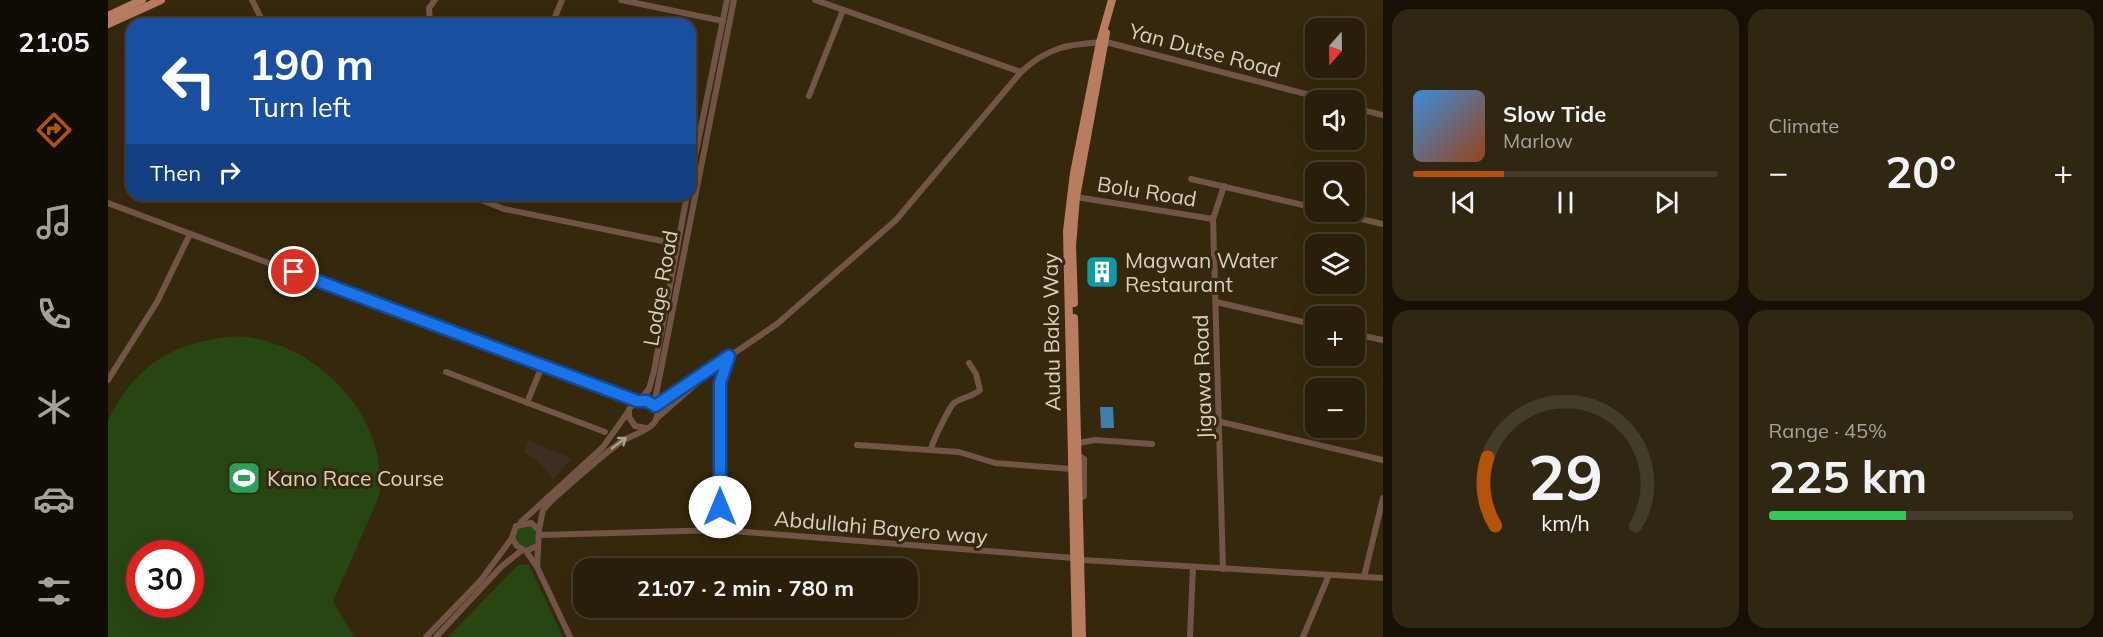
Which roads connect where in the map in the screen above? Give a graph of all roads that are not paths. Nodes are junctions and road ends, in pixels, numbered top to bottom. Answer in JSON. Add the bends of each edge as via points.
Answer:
{"nodes":[{"id":1,"x":142,"y":0,"type":"edge"},
{"id":2,"x":161,"y":0,"type":"edge"},
{"id":3,"x":252,"y":0,"type":"edge"},
{"id":4,"x":435,"y":0,"type":"edge"},
{"id":5,"x":562,"y":0,"type":"edge"},
{"id":6,"x":621,"y":0,"type":"edge"},
{"id":7,"x":727,"y":0,"type":"edge"},
{"id":8,"x":734,"y":0,"type":"edge"},
{"id":9,"x":814,"y":0,"type":"edge"},
{"id":10,"x":1112,"y":0,"type":"edge"},
{"id":11,"x":843,"y":10,"type":"junction"},
{"id":12,"x":123,"y":13,"type":"junction"},
{"id":13,"x":108,"y":16,"type":"edge"},
{"id":14,"x":261,"y":18,"type":"edge"},
{"id":15,"x":430,"y":18,"type":"edge"},
{"id":16,"x":554,"y":18,"type":"edge"},
{"id":17,"x":723,"y":21,"type":"junction"},
{"id":18,"x":108,"y":24,"type":"edge"},
{"id":19,"x":1103,"y":42,"type":"junction"},
{"id":20,"x":1022,"y":72,"type":"junction"},
{"id":21,"x":1305,"y":94,"type":"edge"},
{"id":22,"x":809,"y":96,"type":"dead end"},
{"id":23,"x":1365,"y":111,"type":"edge"},
{"id":24,"x":1383,"y":115,"type":"edge"},
{"id":25,"x":696,"y":152,"type":"edge"},
{"id":26,"x":1191,"y":180,"type":"dead end"},
{"id":27,"x":1224,"y":186,"type":"junction"},
{"id":28,"x":696,"y":193,"type":"edge"},
{"id":29,"x":1076,"y":196,"type":"junction"},
{"id":30,"x":487,"y":201,"type":"edge"},
{"id":31,"x":686,"y":201,"type":"edge"},
{"id":32,"x":694,"y":201,"type":"edge"},
{"id":33,"x":108,"y":203,"type":"edge"},
{"id":34,"x":1305,"y":205,"type":"edge"},
{"id":35,"x":1213,"y":219,"type":"junction"},
{"id":36,"x":1365,"y":220,"type":"edge"},
{"id":37,"x":1383,"y":224,"type":"edge"},
{"id":38,"x":190,"y":234,"type":"junction"},
{"id":39,"x":677,"y":244,"type":"junction"},
{"id":40,"x":1216,"y":302,"type":"junction"},
{"id":41,"x":1305,"y":322,"type":"edge"},
{"id":42,"x":1365,"y":336,"type":"edge"},
{"id":43,"x":1383,"y":340,"type":"edge"},
{"id":44,"x":729,"y":356,"type":"junction"},
{"id":45,"x":721,"y":362,"type":"junction"},
{"id":46,"x":969,"y":363,"type":"dead end"},
{"id":47,"x":543,"y":366,"type":"junction"},
{"id":48,"x":446,"y":372,"type":"dead end"},
{"id":49,"x":108,"y":380,"type":"edge"},
{"id":50,"x":623,"y":394,"type":"junction"},
{"id":51,"x":639,"y":400,"type":"junction"},
{"id":52,"x":527,"y":404,"type":"junction"},
{"id":53,"x":654,"y":406,"type":"junction"},
{"id":54,"x":630,"y":409,"type":"junction"},
{"id":55,"x":656,"y":419,"type":"junction"},
{"id":56,"x":1221,"y":422,"type":"junction"},
{"id":57,"x":646,"y":428,"type":"junction"},
{"id":58,"x":605,"y":432,"type":"dead end"},
{"id":59,"x":1078,"y":443,"type":"junction"},
{"id":60,"x":1152,"y":444,"type":"dead end"},
{"id":61,"x":857,"y":445,"type":"dead end"},
{"id":62,"x":931,"y":450,"type":"junction"},
{"id":63,"x":1383,"y":460,"type":"edge"},
{"id":64,"x":1072,"y":468,"type":"junction"},
{"id":65,"x":1383,"y":498,"type":"edge"},
{"id":66,"x":516,"y":526,"type":"junction"},
{"id":67,"x":720,"y":530,"type":"junction"},
{"id":68,"x":540,"y":532,"type":"junction"},
{"id":69,"x":512,"y":538,"type":"junction"},
{"id":70,"x":537,"y":546,"type":"junction"},
{"id":71,"x":524,"y":550,"type":"junction"},
{"id":72,"x":1078,"y":559,"type":"junction"},
{"id":73,"x":537,"y":567,"type":"junction"},
{"id":74,"x":1192,"y":567,"type":"junction"},
{"id":75,"x":1223,"y":569,"type":"junction"},
{"id":76,"x":1329,"y":575,"type":"junction"},
{"id":77,"x":1364,"y":577,"type":"junction"},
{"id":78,"x":1383,"y":578,"type":"edge"},
{"id":79,"x":426,"y":637,"type":"edge"},
{"id":80,"x":436,"y":637,"type":"edge"},
{"id":81,"x":570,"y":637,"type":"edge"},
{"id":82,"x":1076,"y":637,"type":"edge"},
{"id":83,"x":1082,"y":637,"type":"edge"},
{"id":84,"x":1190,"y":637,"type":"edge"},
{"id":85,"x":1303,"y":637,"type":"edge"}],
"edges":[{"from":1,"to":12,"type":"main road"},
{"from":2,"to":12,"type":"main road"},
{"from":3,"to":14,"type":"street"},
{"from":4,"to":15,"type":"street","via":[[429,8]]},
{"from":5,"to":16,"type":"street"},
{"from":6,"to":17,"type":"street"},
{"from":7,"to":17,"type":"street"},
{"from":8,"to":28,"type":"street","name":"Lodge Road"},
{"from":9,"to":11,"type":"street"},
{"from":10,"to":19,"type":"main road","name":"Audu Bako Way"},
{"from":11,"to":20,"type":"street"},
{"from":11,"to":22,"type":"street"},
{"from":12,"to":13,"type":"main road"},
{"from":12,"to":18,"type":"main road"},
{"from":17,"to":25,"type":"street"},
{"from":19,"to":20,"type":"street","via":[[1048,51]]},
{"from":19,"to":21,"type":"street","name":"Yan Dutse Road"},
{"from":19,"to":29,"type":"main road","name":"Audu Bako Way"},
{"from":19,"to":64,"type":"main road","name":"Audu Bako Way","via":[[1074,173],[1067,231]]},
{"from":20,"to":44,"type":"street","via":[[896,220],[777,324]]},
{"from":23,"to":24,"type":"street"},
{"from":26,"to":27,"type":"street"},
{"from":27,"to":34,"type":"street"},
{"from":27,"to":35,"type":"street","name":"Jigawa Road"},
{"from":29,"to":35,"type":"street","name":"Bolu Road"},
{"from":29,"to":59,"type":"main road","name":"Audu Bako Way","via":[[1072,280]]},
{"from":30,"to":39,"type":"street","via":[[504,209]]},
{"from":31,"to":39,"type":"street","name":"Lodge Road"},
{"from":32,"to":53,"type":"street","name":"Lodge Road"},
{"from":33,"to":38,"type":"street"},
{"from":35,"to":40,"type":"street","name":"Jigawa Road"},
{"from":36,"to":37,"type":"street"},
{"from":38,"to":47,"type":"street"},
{"from":38,"to":49,"type":"street","via":[[157,302]]},
{"from":39,"to":51,"type":"street","name":"Lodge Road","via":[[654,371],[649,389]]},
{"from":40,"to":41,"type":"street"},
{"from":40,"to":56,"type":"street","name":"Jigawa Road"},
{"from":42,"to":43,"type":"street"},
{"from":44,"to":45,"type":"street"},
{"from":44,"to":67,"type":"street","via":[[720,383]]},
{"from":45,"to":53,"type":"street"},
{"from":45,"to":55,"type":"street"},
{"from":46,"to":62,"type":"street","via":[[980,390],[951,406],[932,440]]},
{"from":47,"to":50,"type":"street"},
{"from":47,"to":52,"type":"street"},
{"from":48,"to":52,"type":"street"},
{"from":50,"to":51,"type":"street"},
{"from":50,"to":54,"type":"street"},
{"from":51,"to":53,"type":"street"},
{"from":51,"to":54,"type":"street"},
{"from":52,"to":58,"type":"street"},
{"from":53,"to":55,"type":"street"},
{"from":54,"to":57,"type":"street","via":[[631,423]]},
{"from":54,"to":66,"type":"street","via":[[603,447]]},
{"from":55,"to":57,"type":"street"},
{"from":56,"to":63,"type":"street"},
{"from":56,"to":75,"type":"street","name":"Jigawa Road"},
{"from":68,"to":57,"type":"street","one_way":true,"via":[[543,510],[551,501],[616,445]]},
{"from":59,"to":60,"type":"street","via":[[1095,440]]},
{"from":59,"to":72,"type":"main road","name":"Audu Bako Way"},
{"from":61,"to":62,"type":"street"},
{"from":62,"to":64,"type":"street","via":[[967,453],[995,463]]},
{"from":64,"to":72,"type":"main road","name":"Audu Bako Way"},
{"from":65,"to":77,"type":"street"},
{"from":66,"to":68,"type":"street","via":[[531,523]]},
{"from":66,"to":69,"type":"street"},
{"from":67,"to":68,"type":"street","name":"Abdullahi Bayero way"},
{"from":67,"to":72,"type":"street","name":"Abdullahi Bayero way"},
{"from":68,"to":70,"type":"street"},
{"from":69,"to":71,"type":"street"},
{"from":69,"to":79,"type":"street","via":[[481,580]]},
{"from":70,"to":71,"type":"street"},
{"from":70,"to":73,"type":"street"},
{"from":71,"to":73,"type":"street"},
{"from":71,"to":80,"type":"street","via":[[501,567]]},
{"from":72,"to":74,"type":"street","name":"Abdullahi Bayero way"},
{"from":72,"to":82,"type":"main road","name":"Audu Bako Way"},
{"from":72,"to":83,"type":"main road","name":"Audu Bako Way"},
{"from":73,"to":81,"type":"street"},
{"from":74,"to":75,"type":"street","name":"Abdullahi Bayero way"},
{"from":74,"to":84,"type":"street"},
{"from":75,"to":76,"type":"street","name":"Abdullahi Bayero way"},
{"from":76,"to":77,"type":"street","name":"Abdullahi Bayero way"},
{"from":76,"to":85,"type":"street"},
{"from":77,"to":78,"type":"street","name":"Abdullahi Bayero way"}]}
